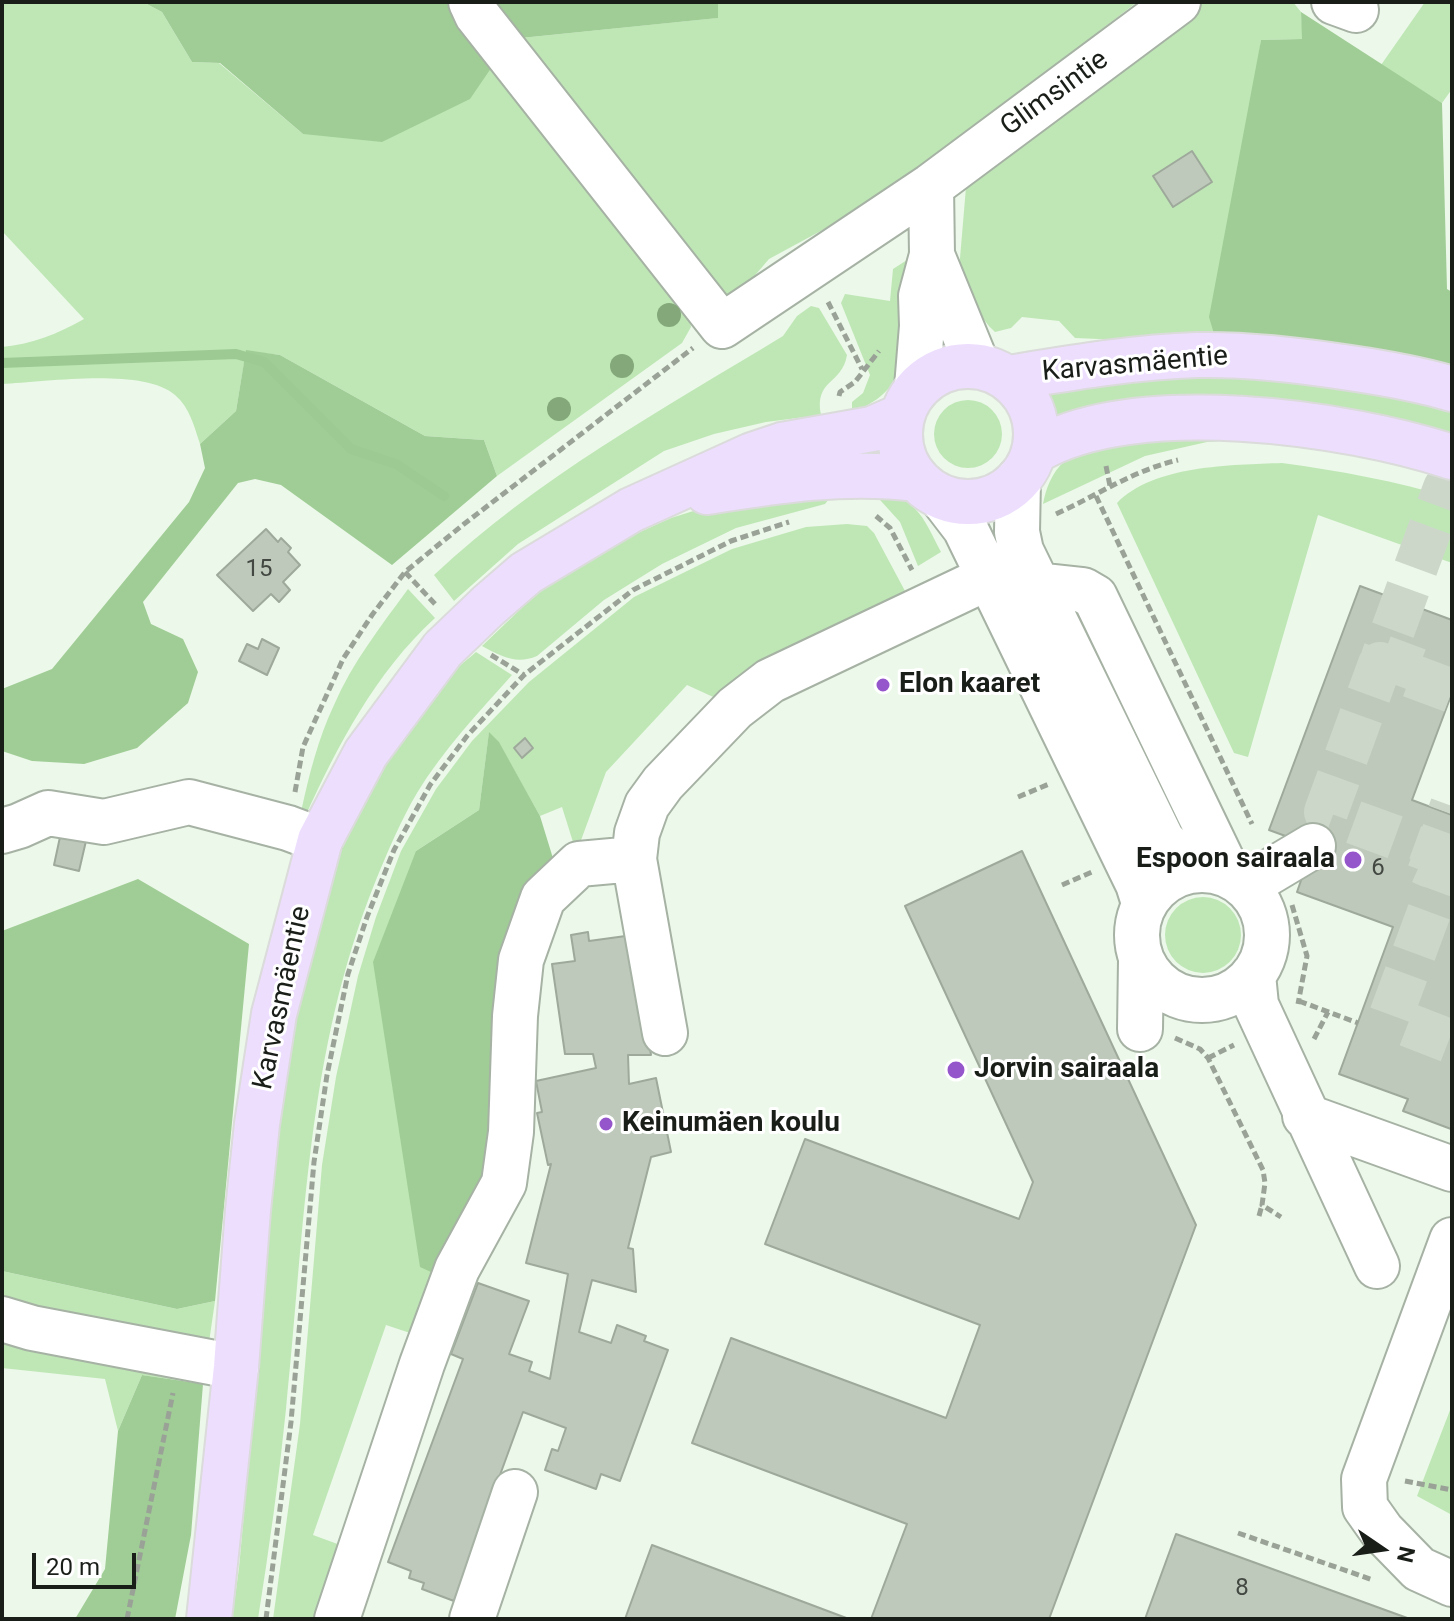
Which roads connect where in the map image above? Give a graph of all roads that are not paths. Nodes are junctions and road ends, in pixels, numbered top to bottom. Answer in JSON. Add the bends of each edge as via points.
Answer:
{"nodes":[{"id":1,"x":471,"y":2,"type":"edge"},
{"id":2,"x":1178,"y":2,"type":"edge"},
{"id":3,"x":931,"y":186,"type":"junction"},
{"id":4,"x":932,"y":255,"type":"junction"},
{"id":5,"x":992,"y":372,"type":"junction"},
{"id":6,"x":1452,"y":389,"type":"edge"},
{"id":7,"x":909,"y":402,"type":"junction"},
{"id":8,"x":1452,"y":457,"type":"edge"},
{"id":9,"x":1026,"y":465,"type":"junction"},
{"id":10,"x":929,"y":488,"type":"junction"},
{"id":11,"x":631,"y":510,"type":"junction"},
{"id":12,"x":987,"y":578,"type":"junction"},
{"id":13,"x":2,"y":831,"type":"edge"},
{"id":14,"x":304,"y":834,"type":"junction"},
{"id":15,"x":1313,"y":846,"type":"dead end"},
{"id":16,"x":634,"y":859,"type":"junction"},
{"id":17,"x":1222,"y":877,"type":"junction"},
{"id":18,"x":1144,"y":903,"type":"junction"},
{"id":19,"x":1141,"y":960,"type":"junction"},
{"id":20,"x":1253,"y":975,"type":"junction"},
{"id":21,"x":1183,"y":998,"type":"junction"},
{"id":22,"x":665,"y":1033,"type":"dead end"},
{"id":23,"x":1305,"y":1116,"type":"junction"},
{"id":24,"x":1452,"y":1169,"type":"edge"},
{"id":25,"x":1452,"y":1240,"type":"edge"},
{"id":26,"x":1377,"y":1266,"type":"dead end"},
{"id":27,"x":2,"y":1319,"type":"edge"},
{"id":28,"x":236,"y":1367,"type":"junction"},
{"id":29,"x":515,"y":1492,"type":"dead end"},
{"id":30,"x":1418,"y":1579,"type":"edge"},
{"id":31,"x":209,"y":1619,"type":"edge"},
{"id":32,"x":337,"y":1619,"type":"edge"},
{"id":33,"x":472,"y":1619,"type":"edge"}],
"edges":[{"from":1,"to":3,"type":"street","name":"Glimsintie","via":[[722,326]]},
{"from":2,"to":3,"type":"street","name":"Glimsintie"},
{"from":3,"to":4,"type":"street"},
{"from":4,"to":5,"type":"street"},
{"from":4,"to":7,"type":"street","via":[[921,296]]},
{"from":5,"to":6,"type":"main road","name":"Karvasmäentie","via":[[1243,356],[1370,371]]},
{"from":5,"to":7,"type":"main road","via":[[944,369],[930,376]]},
{"from":5,"to":9,"type":"main road","via":[[1020,389],[1032,410],[1037,435]]},
{"from":7,"to":10,"type":"main road","via":[[899,433],[901,449]]},
{"from":7,"to":11,"type":"main road","name":"Karvasmäentie","via":[[872,429],[752,455]]},
{"from":8,"to":9,"type":"main road","name":"Karvasmäentie","via":[[1314,427],[1152,418],[1055,439]]},
{"from":9,"to":10,"type":"main road","via":[[991,498],[976,502]]},
{"from":9,"to":17,"type":"street","via":[[1017,532],[1037,585],[1162,840]]},
{"from":10,"to":11,"type":"main road","name":"Karvasmäentie","via":[[878,474],[847,474],[707,492]]},
{"from":10,"to":12,"type":"street","via":[[965,528]]},
{"from":11,"to":14,"type":"main road","name":"Karvasmäentie","bridge":true,"via":[[526,573],[455,636]]},
{"from":12,"to":16,"type":"street","via":[[770,681],[735,708],[647,805]]},
{"from":12,"to":18,"type":"street"},
{"from":13,"to":14,"type":"street","via":[[48,813],[104,822],[189,802]]},
{"from":14,"to":28,"type":"main road","name":"Karvasmäentie","via":[[250,1196]]},
{"from":15,"to":17,"type":"street"},
{"from":16,"to":22,"type":"street"},
{"from":16,"to":32,"type":"street","via":[[579,864],[543,898],[521,960],[504,1183],[457,1269]]},
{"from":17,"to":18,"type":"street","via":[[1172,876]]},
{"from":17,"to":20,"type":"street","via":[[1257,901],[1265,919],[1263,958]]},
{"from":18,"to":19,"type":"street","via":[[1137,931]]},
{"from":19,"to":21,"type":"street","via":[[1151,977]]},
{"from":19,"to":21,"type":"street","via":[[1140,1029],[1157,1010]]},
{"from":20,"to":21,"type":"street","via":[[1222,997]]},
{"from":20,"to":23,"type":"street","via":[[1256,1005]]},
{"from":23,"to":24,"type":"street"},
{"from":23,"to":26,"type":"street"},
{"from":25,"to":30,"type":"street","via":[[1364,1479],[1365,1507]]},
{"from":27,"to":28,"type":"street"},
{"from":28,"to":31,"type":"main road","name":"Karvasmäentie"},
{"from":29,"to":33,"type":"street"}]}
